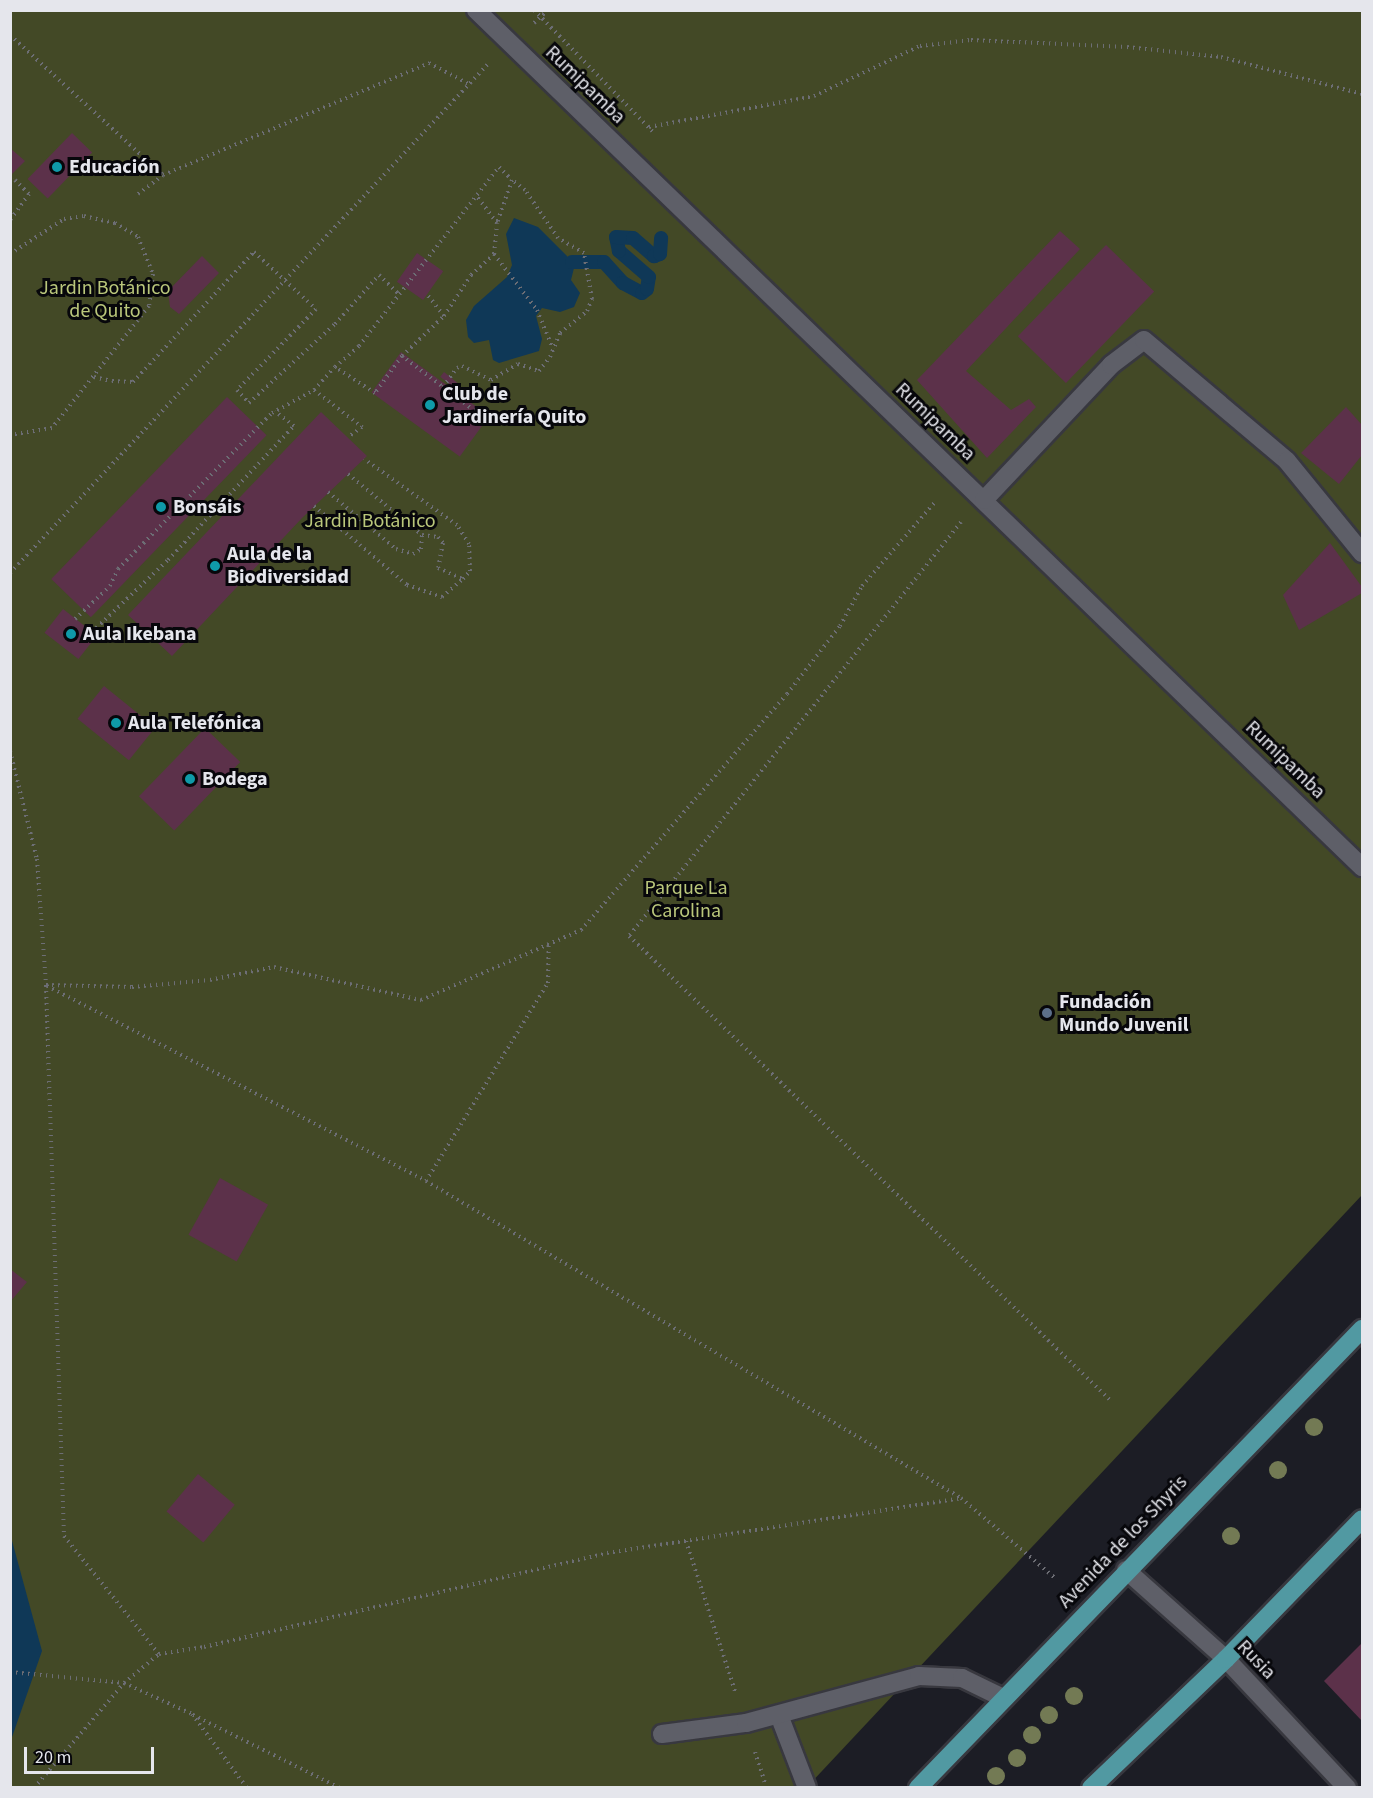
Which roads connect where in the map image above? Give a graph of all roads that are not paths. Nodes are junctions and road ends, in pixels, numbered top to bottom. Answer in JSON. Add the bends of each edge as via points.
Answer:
{"nodes":[{"id":1,"x":476,"y":10,"type":"edge"},
{"id":2,"x":984,"y":500,"type":"junction"},
{"id":3,"x":1362,"y":553,"type":"edge"},
{"id":4,"x":1362,"y":867,"type":"edge"},
{"id":5,"x":1362,"y":1329,"type":"edge"},
{"id":6,"x":1362,"y":1519,"type":"edge"},
{"id":7,"x":1126,"y":1570,"type":"junction"},
{"id":8,"x":1226,"y":1659,"type":"junction"},
{"id":9,"x":1003,"y":1698,"type":"junction"},
{"id":10,"x":779,"y":1715,"type":"junction"},
{"id":11,"x":662,"y":1734,"type":"dead end"},
{"id":12,"x":807,"y":1788,"type":"edge"},
{"id":13,"x":918,"y":1788,"type":"edge"},
{"id":14,"x":1091,"y":1788,"type":"edge"},
{"id":15,"x":1347,"y":1788,"type":"edge"}],
"edges":[{"from":1,"to":2,"type":"street","name":"Rumipamba"},
{"from":2,"to":3,"type":"street","via":[[1111,365],[1144,340],[1287,461]]},
{"from":2,"to":4,"type":"street","name":"Rumipamba"},
{"from":5,"to":7,"type":"main road","name":"Avenida de los Shyris"},
{"from":6,"to":8,"type":"main road"},
{"from":7,"to":8,"type":"street","name":"Rusia"},
{"from":7,"to":9,"type":"main road","name":"Avenida de los Shyris"},
{"from":8,"to":14,"type":"main road"},
{"from":8,"to":15,"type":"street","name":"Rusia"},
{"from":9,"to":10,"type":"street","via":[[962,1678],[919,1676]]},
{"from":9,"to":13,"type":"main road","name":"Avenida de los Shyris"},
{"from":10,"to":11,"type":"street"},
{"from":10,"to":12,"type":"street"}]}
